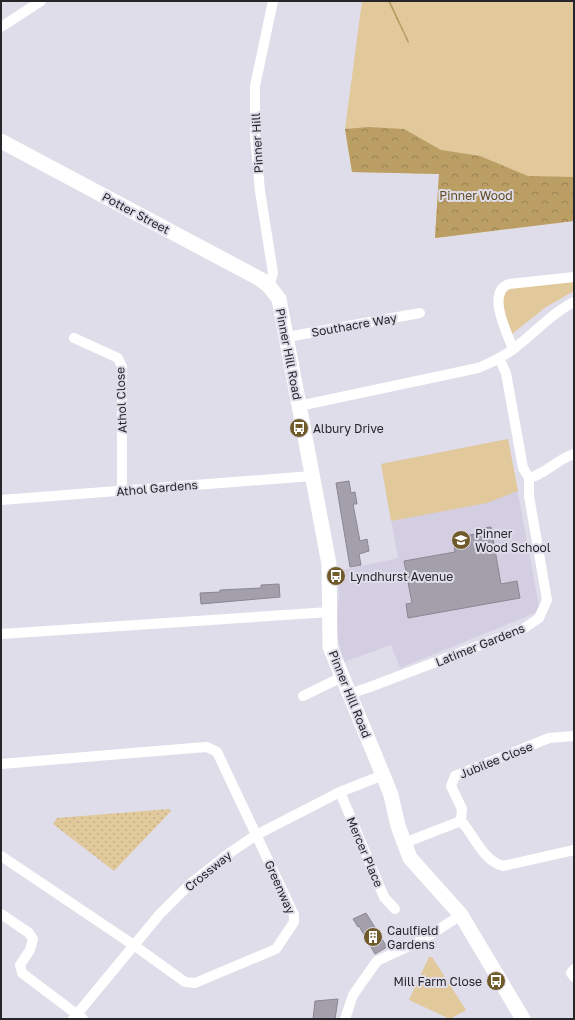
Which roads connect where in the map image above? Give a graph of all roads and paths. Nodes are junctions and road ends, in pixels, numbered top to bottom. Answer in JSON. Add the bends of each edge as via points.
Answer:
{"nodes":[{"id":1,"x":41,"y":1,"type":"edge"},
{"id":2,"x":273,"y":1,"type":"edge"},
{"id":3,"x":1,"y":28,"type":"edge"},
{"id":4,"x":1,"y":141,"type":"edge"},
{"id":5,"x":574,"y":278,"type":"edge"},
{"id":6,"x":269,"y":286,"type":"junction"},
{"id":7,"x":574,"y":302,"type":"edge"},
{"id":8,"x":420,"y":313,"type":"dead end"},
{"id":9,"x":287,"y":337,"type":"junction"},
{"id":10,"x":74,"y":338,"type":"dead end"},
{"id":11,"x":513,"y":349,"type":"junction"},
{"id":12,"x":499,"y":358,"type":"junction"},
{"id":13,"x":299,"y":406,"type":"junction"},
{"id":14,"x":574,"y":454,"type":"edge"},
{"id":15,"x":312,"y":476,"type":"junction"},
{"id":16,"x":529,"y":478,"type":"junction"},
{"id":17,"x":122,"y":491,"type":"junction"},
{"id":18,"x":1,"y":500,"type":"edge"},
{"id":19,"x":329,"y":612,"type":"junction"},
{"id":20,"x":1,"y":634,"type":"edge"},
{"id":21,"x":342,"y":677,"type":"junction"},
{"id":22,"x":349,"y":694,"type":"junction"},
{"id":23,"x":302,"y":696,"type":"dead end"},
{"id":24,"x":574,"y":736,"type":"edge"},
{"id":25,"x":1,"y":764,"type":"edge"},
{"id":26,"x":383,"y":775,"type":"junction"},
{"id":27,"x":340,"y":792,"type":"junction"},
{"id":28,"x":461,"y":821,"type":"junction"},
{"id":29,"x":256,"y":835,"type":"junction"},
{"id":30,"x":404,"y":843,"type":"junction"},
{"id":31,"x":574,"y":850,"type":"edge"},
{"id":32,"x":1,"y":856,"type":"edge"},
{"id":33,"x":395,"y":909,"type":"dead end"},
{"id":34,"x":1,"y":914,"type":"edge"},
{"id":35,"x":461,"y":915,"type":"junction"},
{"id":36,"x":134,"y":946,"type":"junction"},
{"id":37,"x":77,"y":1017,"type":"edge"},
{"id":38,"x":348,"y":1017,"type":"edge"},
{"id":39,"x":523,"y":1019,"type":"edge"}],
"edges":[{"from":1,"to":3,"type":"street"},
{"from":2,"to":6,"type":"street","name":"Pinner Hill","via":[[255,86],[255,136],[260,191],[274,272]]},
{"from":4,"to":6,"type":"street","name":"Potter Street","via":[[253,275]]},
{"from":5,"to":11,"type":"street","via":[[509,284],[500,290],[498,303]]},
{"from":6,"to":9,"type":"street","name":"Pinner Hill Road","via":[[279,299]]},
{"from":7,"to":11,"type":"street","via":[[548,319]]},
{"from":8,"to":9,"type":"street","name":"Southacre Way"},
{"from":9,"to":13,"type":"street","name":"Pinner Hill Road"},
{"from":10,"to":17,"type":"street","name":"Athol Close","via":[[118,358],[122,367]]},
{"from":11,"to":12,"type":"street"},
{"from":12,"to":13,"type":"street","via":[[478,368],[453,374]]},
{"from":12,"to":16,"type":"street","name":"Latimer Gardens","via":[[506,373],[523,468]]},
{"from":13,"to":15,"type":"street","name":"Pinner Hill Road"},
{"from":14,"to":16,"type":"street","via":[[554,463],[540,475]]},
{"from":15,"to":17,"type":"street","name":"Athol Gardens"},
{"from":15,"to":19,"type":"street","name":"Pinner Hill Road","via":[[329,564]]},
{"from":16,"to":22,"type":"street","name":"Latimer Gardens","via":[[529,496],[547,600],[539,618],[524,629]]},
{"from":17,"to":18,"type":"street","name":"Athol Gardens"},
{"from":19,"to":20,"type":"street"},
{"from":19,"to":21,"type":"street","name":"Pinner Hill Road","via":[[330,647]]},
{"from":21,"to":22,"type":"street","name":"Pinner Hill Road"},
{"from":21,"to":23,"type":"street"},
{"from":22,"to":26,"type":"street","name":"Pinner Hill Road"},
{"from":24,"to":28,"type":"street","name":"Jubilee Close","via":[[549,738],[455,776],[451,786],[462,809]]},
{"from":25,"to":29,"type":"street","name":"Greenway","via":[[207,747],[217,752]]},
{"from":26,"to":27,"type":"street","name":"Crossway"},
{"from":26,"to":30,"type":"street","name":"Pinner Hill Road"},
{"from":27,"to":29,"type":"street","name":"Crossway"},
{"from":27,"to":33,"type":"street","name":"Mercer Place","via":[[384,897]]},
{"from":28,"to":30,"type":"street"},
{"from":28,"to":31,"type":"street","via":[[493,863],[503,866]]},
{"from":29,"to":36,"type":"street","name":"Crossway","via":[[190,884],[159,915]]},
{"from":29,"to":36,"type":"street","name":"Greenway","via":[[294,915],[294,922],[276,949],[195,983],[185,982]]},
{"from":30,"to":35,"type":"street","name":"Pinner Hill Road","via":[[410,858]]},
{"from":32,"to":36,"type":"street","name":"Greenway"},
{"from":34,"to":37,"type":"street","via":[[29,933],[33,939],[30,950],[20,965],[22,973]]},
{"from":35,"to":38,"type":"street","via":[[422,940],[377,961],[353,995]]},
{"from":35,"to":39,"type":"street","name":"Pinner Hill Road"},
{"from":36,"to":37,"type":"street","name":"Crossway"}]}
